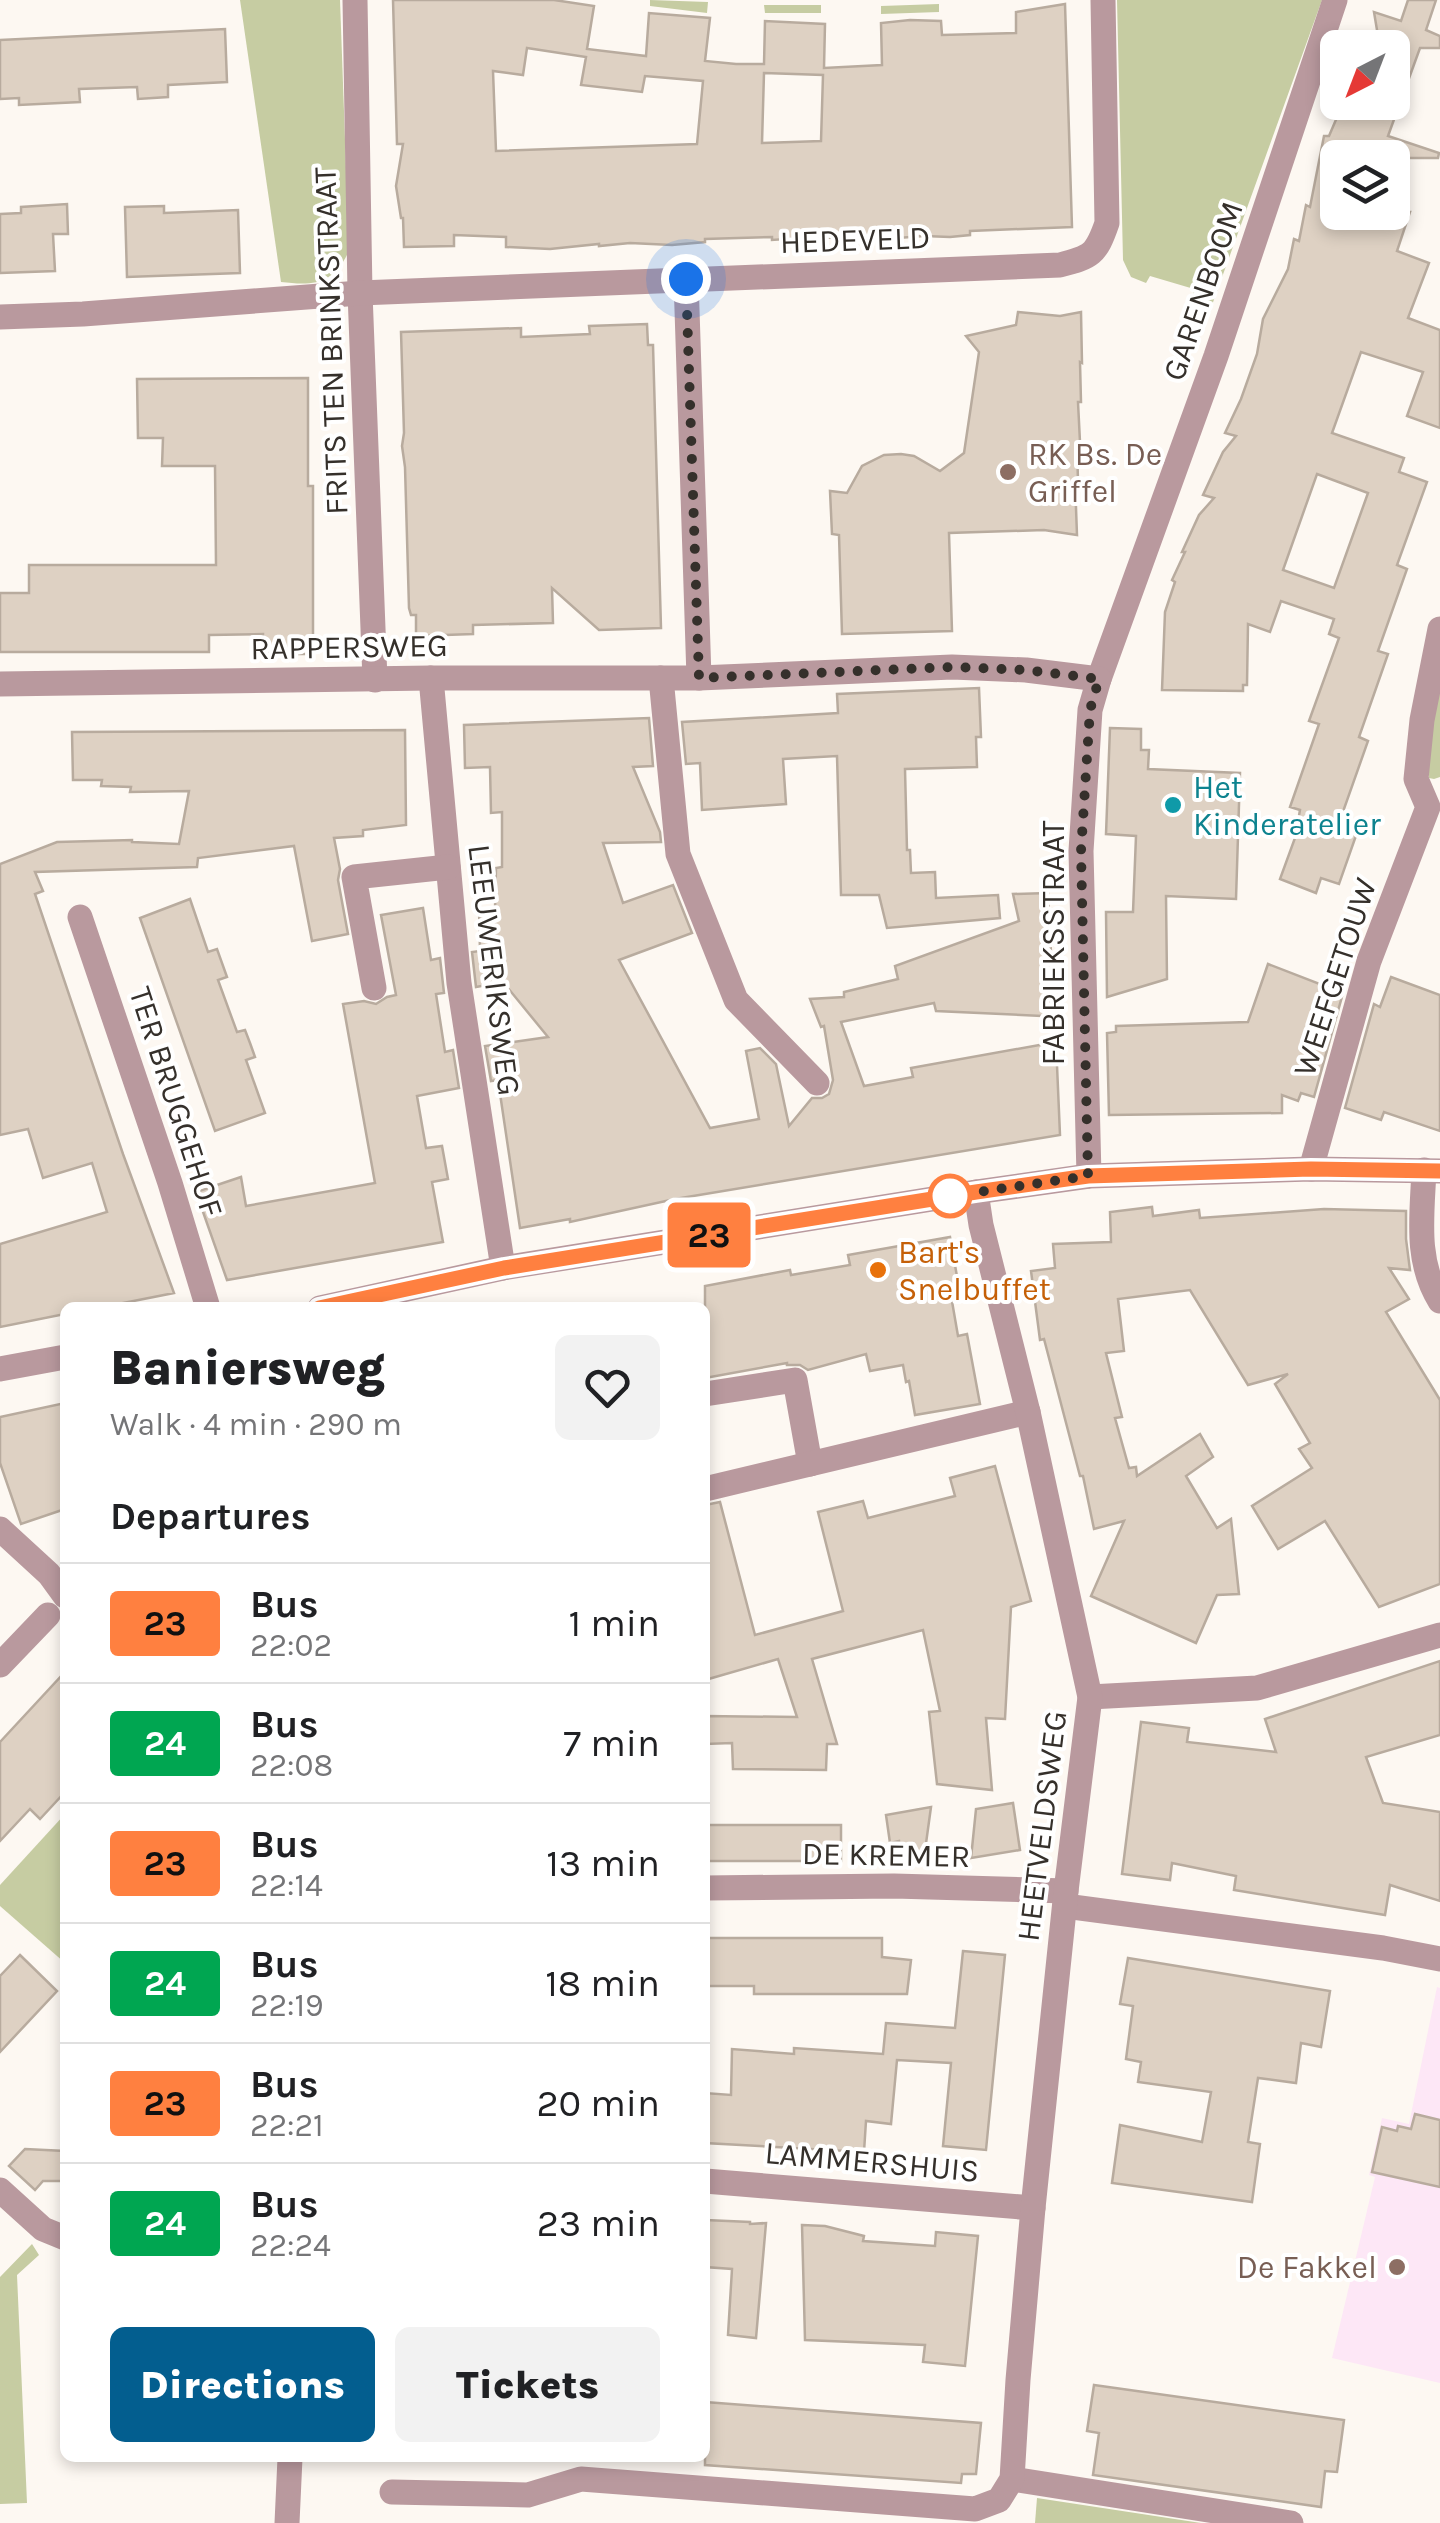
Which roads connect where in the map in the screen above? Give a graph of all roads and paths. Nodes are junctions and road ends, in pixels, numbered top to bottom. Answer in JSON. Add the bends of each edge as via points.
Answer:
{"nodes":[{"id":1,"x":355,"y":0,"type":"edge"},
{"id":2,"x":1104,"y":0,"type":"edge"},
{"id":3,"x":1336,"y":0,"type":"edge"},
{"id":4,"x":686,"y":279,"type":"junction"},
{"id":5,"x":360,"y":292,"type":"junction"},
{"id":6,"x":0,"y":317,"type":"edge"},
{"id":7,"x":1440,"y":629,"type":"edge"},
{"id":8,"x":430,"y":678,"type":"junction"},
{"id":9,"x":661,"y":678,"type":"junction"},
{"id":10,"x":699,"y":678,"type":"junction"},
{"id":11,"x":1099,"y":679,"type":"junction"},
{"id":12,"x":376,"y":680,"type":"junction"},
{"id":13,"x":0,"y":684,"type":"edge"},
{"id":14,"x":1434,"y":802,"type":"edge"},
{"id":15,"x":448,"y":867,"type":"junction"},
{"id":16,"x":80,"y":917,"type":"dead end"},
{"id":17,"x":374,"y":988,"type":"dead end"},
{"id":18,"x":818,"y":1083,"type":"dead end"},
{"id":19,"x":1311,"y":1169,"type":"junction"},
{"id":20,"x":1432,"y":1171,"type":"edge"},
{"id":21,"x":1088,"y":1176,"type":"junction"},
{"id":22,"x":976,"y":1192,"type":"junction"},
{"id":23,"x":504,"y":1268,"type":"junction"},
{"id":24,"x":1440,"y":1301,"type":"edge"},
{"id":25,"x":206,"y":1302,"type":"edge"},
{"id":26,"x":368,"y":1302,"type":"edge"},
{"id":27,"x":60,"y":1358,"type":"edge"},
{"id":28,"x":0,"y":1369,"type":"edge"},
{"id":29,"x":710,"y":1393,"type":"edge"},
{"id":30,"x":1028,"y":1412,"type":"junction"},
{"id":31,"x":810,"y":1464,"type":"junction"},
{"id":32,"x":710,"y":1488,"type":"edge"},
{"id":33,"x":0,"y":1529,"type":"edge"},
{"id":34,"x":56,"y":1606,"type":"edge"},
{"id":35,"x":1440,"y":1635,"type":"edge"},
{"id":36,"x":0,"y":1665,"type":"edge"},
{"id":37,"x":1090,"y":1696,"type":"junction"},
{"id":38,"x":710,"y":1888,"type":"edge"},
{"id":39,"x":1065,"y":1899,"type":"junction"},
{"id":40,"x":1440,"y":1960,"type":"edge"},
{"id":41,"x":710,"y":2180,"type":"edge"},
{"id":42,"x":0,"y":2190,"type":"edge"},
{"id":43,"x":1033,"y":2208,"type":"junction"},
{"id":44,"x":60,"y":2236,"type":"edge"},
{"id":45,"x":290,"y":2462,"type":"edge"},
{"id":46,"x":1006,"y":2490,"type":"junction"},
{"id":47,"x":392,"y":2492,"type":"dead end"},
{"id":48,"x":287,"y":2523,"type":"edge"},
{"id":49,"x":1291,"y":2523,"type":"edge"}],
"edges":[{"from":1,"to":5,"type":"street","name":"FRITS TEN BRINKSTRAAT"},
{"from":2,"to":4,"type":"street","name":"HEDEVELD","via":[[1107,223],[1086,258],[1060,265]]},
{"from":3,"to":11,"type":"street","name":"GARENBOOM"},
{"from":4,"to":5,"type":"street","name":"HEDEVELD"},
{"from":4,"to":10,"type":"street"},
{"from":5,"to":6,"type":"street","name":"HEDEVELD"},
{"from":5,"to":12,"type":"street","name":"FRITS TEN BRINKSTRAAT"},
{"from":7,"to":14,"type":"street","name":"WEEFGETOUW","via":[[1416,779]]},
{"from":8,"to":9,"type":"street","name":"RAPPERSWEG"},
{"from":8,"to":12,"type":"street","name":"RAPPERSWEG"},
{"from":8,"to":15,"type":"street","name":"LEEUWERIKSWEG"},
{"from":9,"to":10,"type":"street","name":"RAPPERSWEG"},
{"from":9,"to":18,"type":"street","via":[[678,854],[736,1000]]},
{"from":10,"to":11,"type":"street","name":"RAPPERSWEG","via":[[952,667]]},
{"from":11,"to":21,"type":"street","name":"FABRIEKSSTRAAT","via":[[1090,710],[1081,851]]},
{"from":12,"to":13,"type":"street","name":"RAPPERSWEG"},
{"from":14,"to":19,"type":"street","name":"WEEFGETOUW","via":[[1369,961]]},
{"from":15,"to":17,"type":"street","via":[[354,877]]},
{"from":15,"to":23,"type":"street","name":"LEEUWERIKSWEG","via":[[458,983]]},
{"from":16,"to":25,"type":"street","name":"TER BRUGGEHOF"},
{"from":19,"to":20,"type":"street"},
{"from":19,"to":21,"type":"street"},
{"from":20,"to":24,"type":"street","via":[[1421,1252]]},
{"from":21,"to":22,"type":"street"},
{"from":22,"to":23,"type":"street"},
{"from":22,"to":30,"type":"street","name":"HEETVELDSWEG"},
{"from":23,"to":26,"type":"street"},
{"from":27,"to":28,"type":"street"},
{"from":29,"to":31,"type":"street","via":[[795,1380]]},
{"from":30,"to":31,"type":"street"},
{"from":30,"to":37,"type":"street","name":"HEETVELDSWEG"},
{"from":31,"to":32,"type":"street"},
{"from":33,"to":34,"type":"street","via":[[49,1574]]},
{"from":34,"to":36,"type":"street"},
{"from":35,"to":37,"type":"street","via":[[1257,1688]]},
{"from":37,"to":39,"type":"street","name":"HEETVELDSWEG"},
{"from":38,"to":39,"type":"street","name":"DE KREMER","via":[[894,1886]]},
{"from":39,"to":40,"type":"street","name":"DE KREMER"},
{"from":39,"to":43,"type":"street","name":"HEETVELDSWEG"},
{"from":41,"to":43,"type":"street","name":"LAMMERSHUIS"},
{"from":42,"to":44,"type":"street"},
{"from":43,"to":46,"type":"street","name":"HEETVELDSWEG"},
{"from":45,"to":48,"type":"street"},
{"from":46,"to":47,"type":"street","via":[[975,2509],[581,2479],[528,2496]]},
{"from":46,"to":49,"type":"street"}]}
